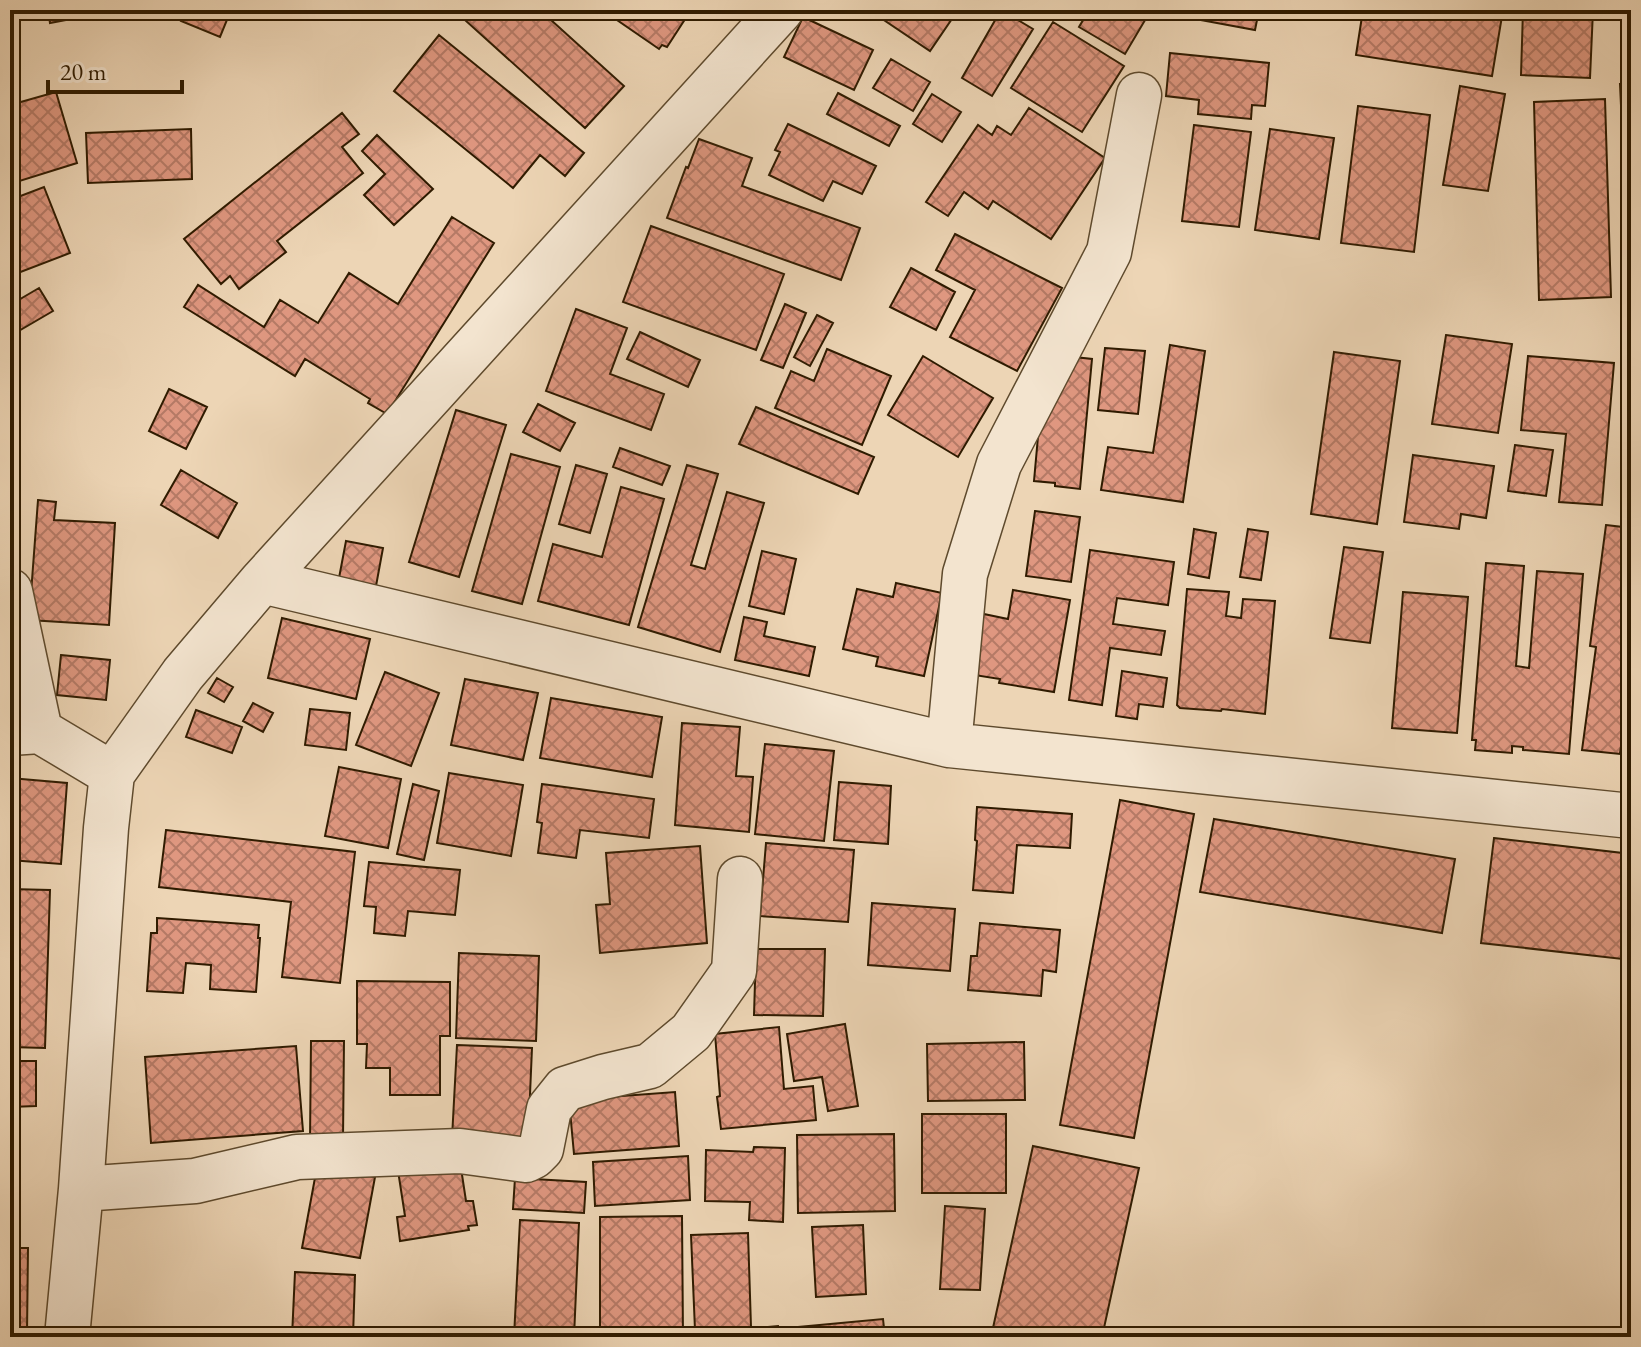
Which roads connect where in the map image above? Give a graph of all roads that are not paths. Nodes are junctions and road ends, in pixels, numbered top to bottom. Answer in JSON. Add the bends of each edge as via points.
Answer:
{"nodes":[{"id":1,"x":781,"y":10,"type":"edge"},
{"id":2,"x":1139,"y":95,"type":"dead end"},
{"id":3,"x":262,"y":581,"type":"junction"},
{"id":4,"x":10,"y":591,"type":"edge"},
{"id":5,"x":25,"y":732,"type":"edge"},
{"id":6,"x":949,"y":745,"type":"junction"},
{"id":7,"x":112,"y":774,"type":"junction"},
{"id":8,"x":1631,"y":816,"type":"edge"},
{"id":9,"x":740,"y":879,"type":"dead end"},
{"id":10,"x":81,"y":1189,"type":"junction"},
{"id":11,"x":67,"y":1337,"type":"edge"}],
"edges":[{"from":1,"to":3,"type":"street"},
{"from":2,"to":6,"type":"street","via":[[1109,252],[999,464],[965,574]]},
{"from":3,"to":6,"type":"street"},
{"from":3,"to":7,"type":"street","via":[[183,674]]},
{"from":4,"to":5,"type":"street"},
{"from":5,"to":7,"type":"street"},
{"from":6,"to":8,"type":"street"},
{"from":7,"to":10,"type":"street"},
{"from":9,"to":10,"type":"street","via":[[734,971],[691,1032],[650,1066],[565,1089],[549,1109],[541,1149],[526,1160],[460,1151],[297,1157],[195,1181]]},
{"from":10,"to":11,"type":"street"}]}
